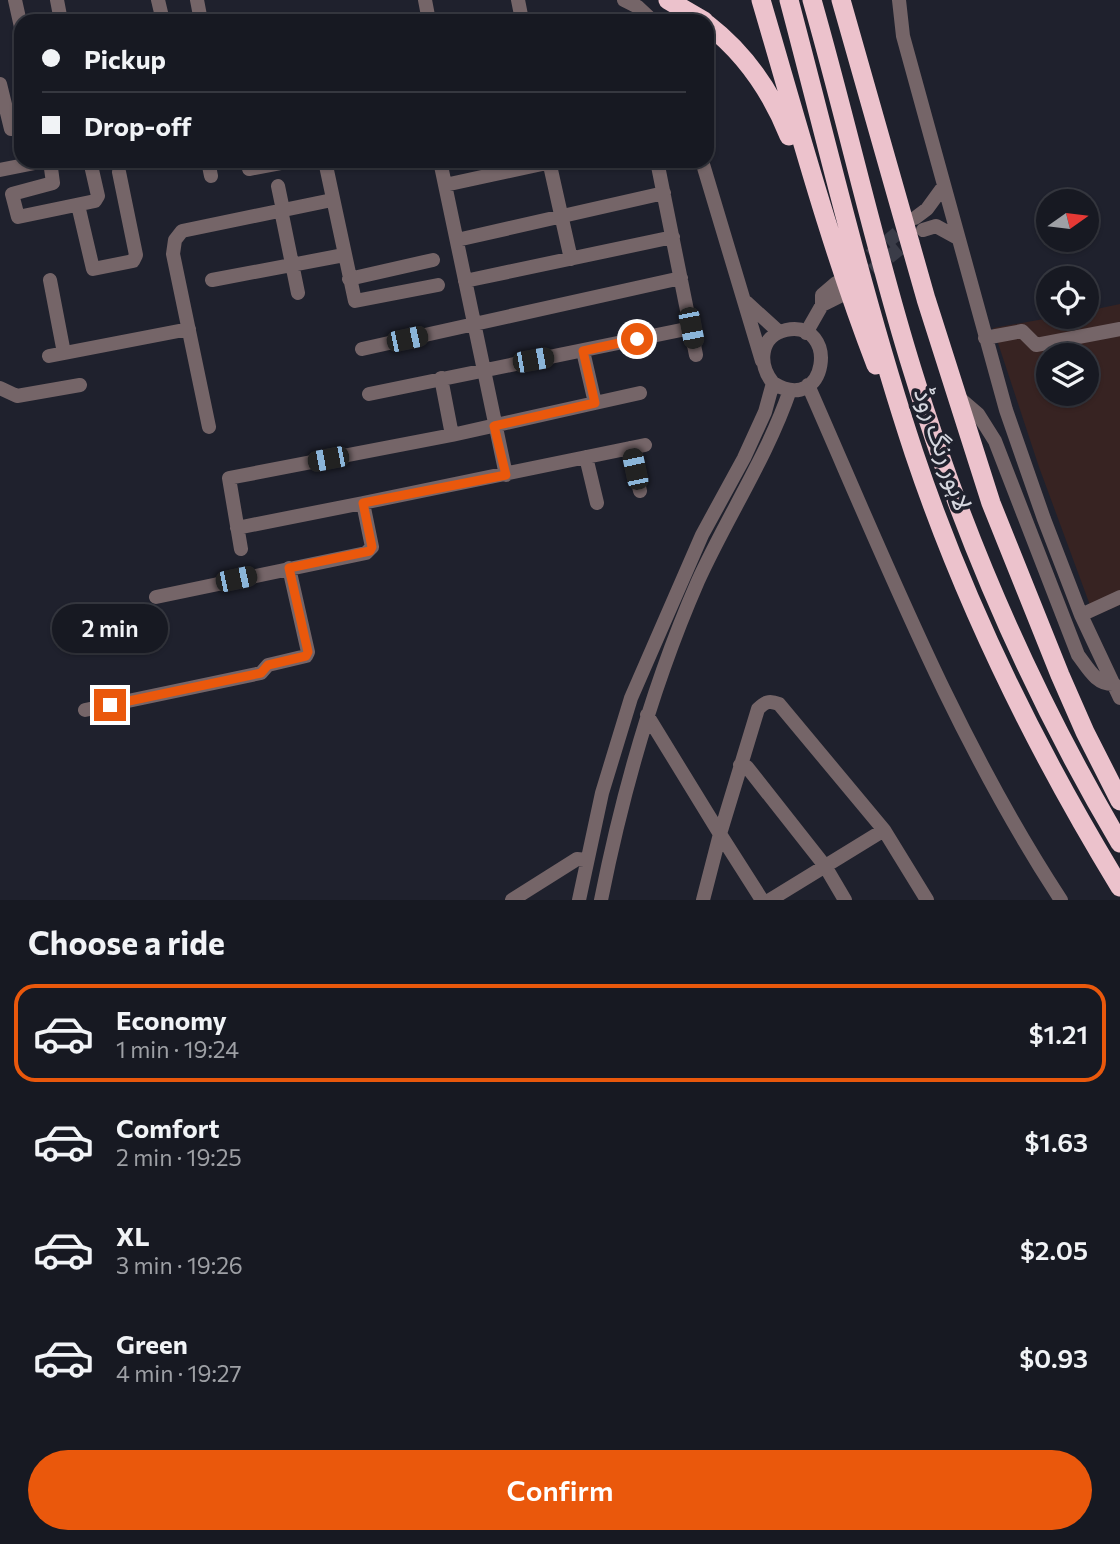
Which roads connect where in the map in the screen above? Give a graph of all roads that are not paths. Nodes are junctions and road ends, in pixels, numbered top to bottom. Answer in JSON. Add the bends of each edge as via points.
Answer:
{"nodes":[{"id":1,"x":624,"y":0,"type":"edge"},
{"id":2,"x":668,"y":0,"type":"edge"},
{"id":3,"x":761,"y":0,"type":"edge"},
{"id":4,"x":789,"y":0,"type":"edge"},
{"id":5,"x":812,"y":0,"type":"edge"},
{"id":6,"x":841,"y":0,"type":"edge"},
{"id":7,"x":899,"y":0,"type":"edge"},
{"id":8,"x":646,"y":14,"type":"edge"},
{"id":9,"x":692,"y":14,"type":"edge"},
{"id":10,"x":714,"y":29,"type":"edge"},
{"id":11,"x":0,"y":85,"type":"edge"},
{"id":12,"x":10,"y":129,"type":"dead end"},
{"id":13,"x":50,"y":168,"type":"edge"},
{"id":14,"x":91,"y":168,"type":"edge"},
{"id":15,"x":209,"y":168,"type":"edge"},
{"id":16,"x":254,"y":168,"type":"edge"},
{"id":17,"x":326,"y":168,"type":"edge"},
{"id":18,"x":441,"y":168,"type":"edge"},
{"id":19,"x":521,"y":168,"type":"edge"},
{"id":20,"x":553,"y":168,"type":"edge"},
{"id":21,"x":659,"y":168,"type":"edge"},
{"id":22,"x":704,"y":168,"type":"edge"},
{"id":23,"x":249,"y":169,"type":"dead end"},
{"id":24,"x":119,"y":172,"type":"dead end"},
{"id":25,"x":211,"y":176,"type":"dead end"},
{"id":26,"x":445,"y":185,"type":"junction"},
{"id":27,"x":278,"y":186,"type":"dead end"},
{"id":28,"x":943,"y":187,"type":"junction"},
{"id":29,"x":664,"y":193,"type":"junction"},
{"id":30,"x":332,"y":200,"type":"junction"},
{"id":31,"x":78,"y":205,"type":"junction"},
{"id":32,"x":282,"y":210,"type":"junction"},
{"id":33,"x":561,"y":216,"type":"junction"},
{"id":34,"x":829,"y":227,"type":"junction"},
{"id":35,"x":673,"y":237,"type":"junction"},
{"id":36,"x":956,"y":237,"type":"junction"},
{"id":37,"x":457,"y":240,"type":"junction"},
{"id":38,"x":344,"y":255,"type":"junction"},
{"id":39,"x":571,"y":259,"type":"junction"},
{"id":40,"x":433,"y":260,"type":"dead end"},
{"id":41,"x":292,"y":265,"type":"junction"},
{"id":42,"x":681,"y":278,"type":"junction"},
{"id":43,"x":349,"y":279,"type":"junction"},
{"id":44,"x":50,"y":280,"type":"dead end"},
{"id":45,"x":212,"y":280,"type":"dead end"},
{"id":46,"x":465,"y":281,"type":"junction"},
{"id":47,"x":438,"y":285,"type":"dead end"},
{"id":48,"x":839,"y":289,"type":"tunnel mouth"},
{"id":49,"x":298,"y":293,"type":"dead end"},
{"id":50,"x":743,"y":299,"type":"junction"},
{"id":51,"x":473,"y":324,"type":"junction"},
{"id":52,"x":691,"y":328,"type":"junction"},
{"id":53,"x":189,"y":329,"type":"junction"},
{"id":54,"x":1120,"y":329,"type":"edge"},
{"id":55,"x":779,"y":332,"type":"junction"},
{"id":56,"x":806,"y":333,"type":"junction"},
{"id":57,"x":985,"y":338,"type":"junction"},
{"id":58,"x":362,"y":349,"type":"dead end"},
{"id":59,"x":583,"y":351,"type":"junction"},
{"id":60,"x":64,"y":353,"type":"junction"},
{"id":61,"x":696,"y":355,"type":"dead end"},
{"id":62,"x":49,"y":356,"type":"dead end"},
{"id":63,"x":762,"y":361,"type":"junction"},
{"id":64,"x":483,"y":369,"type":"junction"},
{"id":65,"x":441,"y":379,"type":"junction"},
{"id":66,"x":773,"y":383,"type":"junction"},
{"id":67,"x":80,"y":384,"type":"dead end"},
{"id":68,"x":808,"y":386,"type":"junction"},
{"id":69,"x":0,"y":388,"type":"edge"},
{"id":70,"x":790,"y":390,"type":"junction"},
{"id":71,"x":640,"y":393,"type":"dead end"},
{"id":72,"x":369,"y":394,"type":"dead end"},
{"id":73,"x":955,"y":395,"type":"junction"},
{"id":74,"x":595,"y":403,"type":"junction"},
{"id":75,"x":494,"y":426,"type":"junction"},
{"id":76,"x":209,"y":427,"type":"dead end"},
{"id":77,"x":452,"y":435,"type":"junction"},
{"id":78,"x":915,"y":456,"type":"junction"},
{"id":79,"x":586,"y":457,"type":"junction"},
{"id":80,"x":506,"y":475,"type":"junction"},
{"id":81,"x":640,"y":491,"type":"dead end"},
{"id":82,"x":363,"y":503,"type":"junction"},
{"id":83,"x":597,"y":503,"type":"dead end"},
{"id":84,"x":237,"y":528,"type":"junction"},
{"id":85,"x":241,"y":549,"type":"dead end"},
{"id":86,"x":289,"y":568,"type":"junction"},
{"id":87,"x":156,"y":597,"type":"dead end"},
{"id":88,"x":1120,"y":597,"type":"edge"},
{"id":89,"x":1081,"y":615,"type":"junction"},
{"id":90,"x":1117,"y":691,"type":"edge"},
{"id":91,"x":85,"y":710,"type":"dead end"},
{"id":92,"x":647,"y":715,"type":"junction"},
{"id":93,"x":740,"y":765,"type":"junction"},
{"id":94,"x":1120,"y":801,"type":"edge"},
{"id":95,"x":884,"y":830,"type":"junction"},
{"id":96,"x":720,"y":834,"type":"junction"},
{"id":97,"x":1120,"y":843,"type":"edge"},
{"id":98,"x":587,"y":860,"type":"junction"},
{"id":99,"x":825,"y":866,"type":"junction"},
{"id":100,"x":1120,"y":887,"type":"edge"},
{"id":101,"x":922,"y":898,"type":"edge"},
{"id":102,"x":512,"y":900,"type":"edge"},
{"id":103,"x":579,"y":900,"type":"edge"},
{"id":104,"x":601,"y":900,"type":"edge"},
{"id":105,"x":703,"y":900,"type":"edge"},
{"id":106,"x":762,"y":900,"type":"edge"},
{"id":107,"x":770,"y":900,"type":"edge"},
{"id":108,"x":845,"y":900,"type":"edge"},
{"id":109,"x":1061,"y":900,"type":"edge"}],
"edges":[{"from":1,"to":8,"type":"street"},
{"from":2,"to":9,"type":"highway"},
{"from":3,"to":34,"type":"highway"},
{"from":4,"to":78,"type":"highway","name":"لاہور رنگ روڈ"},
{"from":5,"to":97,"type":"highway","name":"لاہور رنگ روڈ","via":[[912,368],[956,500],[1035,683]]},
{"from":6,"to":73,"type":"highway"},
{"from":7,"to":28,"type":"street","via":[[903,36]]},
{"from":10,"to":34,"type":"highway","via":[[767,90]]},
{"from":11,"to":12,"type":"street"},
{"from":13,"to":31,"type":"street","via":[[53,183],[12,194],[17,215]]},
{"from":14,"to":31,"type":"street","via":[[98,199]]},
{"from":15,"to":25,"type":"street"},
{"from":16,"to":23,"type":"street"},
{"from":17,"to":30,"type":"street"},
{"from":18,"to":26,"type":"street"},
{"from":19,"to":26,"type":"street"},
{"from":20,"to":33,"type":"street"},
{"from":21,"to":29,"type":"street"},
{"from":22,"to":50,"type":"street"},
{"from":24,"to":31,"type":"street","via":[[136,255],[133,261],[94,270]]},
{"from":26,"to":37,"type":"street"},
{"from":27,"to":32,"type":"street"},
{"from":28,"to":36,"type":"street"},
{"from":28,"to":36,"type":"street","via":[[925,221]]},
{"from":29,"to":33,"type":"street"},
{"from":29,"to":35,"type":"street"},
{"from":30,"to":32,"type":"street"},
{"from":30,"to":38,"type":"street"},
{"from":32,"to":41,"type":"street"},
{"from":32,"to":53,"type":"street","via":[[182,232],[175,240],[173,254]]},
{"from":33,"to":37,"type":"street"},
{"from":33,"to":39,"type":"street"},
{"from":34,"to":78,"type":"highway","via":[[854,309]]},
{"from":35,"to":39,"type":"street"},
{"from":35,"to":42,"type":"street"},
{"from":36,"to":57,"type":"street"},
{"from":37,"to":46,"type":"street"},
{"from":38,"to":41,"type":"street"},
{"from":38,"to":43,"type":"street"},
{"from":39,"to":46,"type":"street"},
{"from":40,"to":43,"type":"street"},
{"from":41,"to":45,"type":"street"},
{"from":41,"to":49,"type":"street"},
{"from":42,"to":51,"type":"street"},
{"from":42,"to":52,"type":"street"},
{"from":43,"to":47,"type":"street","via":[[356,302]]},
{"from":44,"to":60,"type":"street"},
{"from":46,"to":51,"type":"street"},
{"from":48,"to":56,"type":"street","via":[[822,305]]},
{"from":50,"to":55,"type":"street"},
{"from":50,"to":63,"type":"street"},
{"from":51,"to":58,"type":"street"},
{"from":51,"to":64,"type":"street"},
{"from":52,"to":59,"type":"street"},
{"from":52,"to":61,"type":"street"},
{"from":53,"to":60,"type":"street"},
{"from":53,"to":76,"type":"street"},
{"from":54,"to":57,"type":"street","via":[[1036,345],[1022,331]]},
{"from":55,"to":56,"type":"street"},
{"from":55,"to":63,"type":"street","via":[[766,344]]},
{"from":56,"to":68,"type":"street","via":[[818,344],[822,363]]},
{"from":57,"to":89,"type":"street","via":[[1006,411]]},
{"from":59,"to":64,"type":"street"},
{"from":59,"to":74,"type":"street"},
{"from":60,"to":62,"type":"street"},
{"from":63,"to":66,"type":"street"},
{"from":64,"to":65,"type":"street"},
{"from":64,"to":75,"type":"street"},
{"from":65,"to":72,"type":"street"},
{"from":65,"to":77,"type":"street"},
{"from":66,"to":70,"type":"street"},
{"from":66,"to":98,"type":"street","via":[[765,412],[702,535],[631,698]]},
{"from":67,"to":69,"type":"street","via":[[17,396]]},
{"from":68,"to":70,"type":"street"},
{"from":68,"to":109,"type":"street","via":[[975,754]]},
{"from":70,"to":92,"type":"street","via":[[699,581]]},
{"from":71,"to":74,"type":"street"},
{"from":73,"to":90,"type":"street","via":[[978,414],[995,441],[1079,655],[1095,677]]},
{"from":73,"to":94,"type":"highway","via":[[990,503],[1060,675]]},
{"from":74,"to":75,"type":"street"},
{"from":75,"to":77,"type":"street"},
{"from":75,"to":80,"type":"street"},
{"from":77,"to":84,"type":"street","via":[[229,478]]},
{"from":78,"to":100,"type":"highway","name":"لاہور رنگ روڈ","via":[[974,607],[1015,696]]},
{"from":79,"to":80,"type":"street"},
{"from":79,"to":81,"type":"street","via":[[638,446]]},
{"from":79,"to":83,"type":"street"},
{"from":80,"to":82,"type":"street"},
{"from":82,"to":84,"type":"street"},
{"from":82,"to":86,"type":"street","via":[[370,551]]},
{"from":84,"to":85,"type":"street"},
{"from":86,"to":87,"type":"street"},
{"from":86,"to":91,"type":"street","via":[[306,656],[268,665],[261,673]]},
{"from":88,"to":89,"type":"street"},
{"from":89,"to":90,"type":"street"},
{"from":92,"to":96,"type":"street"},
{"from":92,"to":104,"type":"street"},
{"from":93,"to":95,"type":"street","via":[[758,709],[772,701],[779,704]]},
{"from":93,"to":96,"type":"street"},
{"from":93,"to":99,"type":"street","via":[[747,767]]},
{"from":95,"to":99,"type":"street"},
{"from":95,"to":101,"type":"street"},
{"from":96,"to":105,"type":"street"},
{"from":96,"to":106,"type":"street"},
{"from":98,"to":102,"type":"street","via":[[577,859]]},
{"from":98,"to":103,"type":"street"},
{"from":99,"to":107,"type":"street"},
{"from":99,"to":108,"type":"street"}]}
